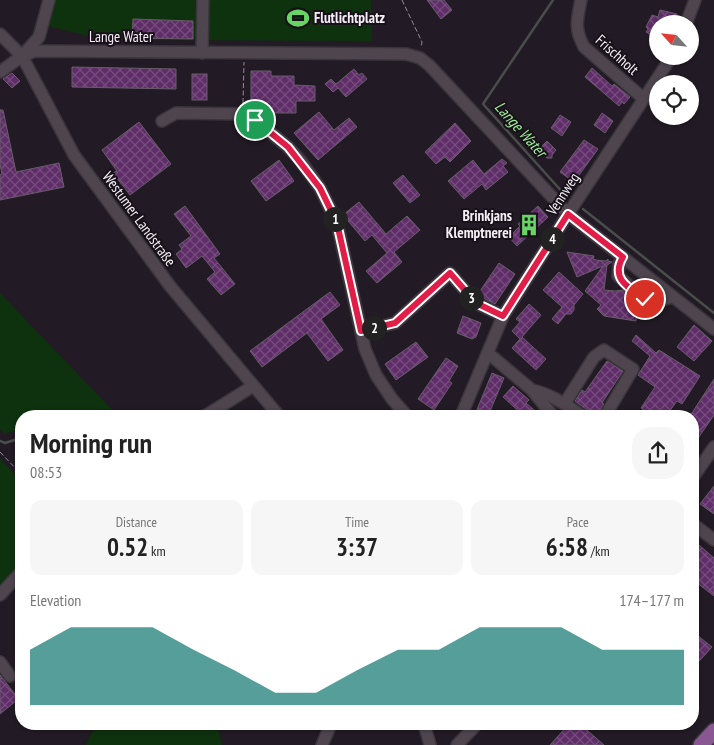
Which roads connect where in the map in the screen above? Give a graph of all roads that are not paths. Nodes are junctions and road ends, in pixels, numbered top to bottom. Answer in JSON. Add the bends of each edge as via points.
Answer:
{"nodes":[{"id":1,"x":49,"y":0,"type":"edge"},
{"id":2,"x":203,"y":0,"type":"edge"},
{"id":3,"x":581,"y":0,"type":"edge"},
{"id":4,"x":695,"y":0,"type":"edge"},
{"id":5,"x":689,"y":15,"type":"edge"},
{"id":6,"x":0,"y":34,"type":"edge"},
{"id":7,"x":202,"y":52,"type":"junction"},
{"id":8,"x":22,"y":56,"type":"junction"},
{"id":9,"x":666,"y":65,"type":"edge"},
{"id":10,"x":0,"y":72,"type":"edge"},
{"id":11,"x":644,"y":99,"type":"junction"},
{"id":12,"x":162,"y":121,"type":"dead end"},
{"id":13,"x":568,"y":214,"type":"junction"},
{"id":14,"x":623,"y":257,"type":"junction"},
{"id":15,"x":673,"y":297,"type":"junction"},
{"id":16,"x":503,"y":316,"type":"junction"},
{"id":17,"x":714,"y":329,"type":"edge"},
{"id":18,"x":361,"y":331,"type":"junction"},
{"id":19,"x":488,"y":353,"type":"junction"},
{"id":20,"x":253,"y":386,"type":"junction"},
{"id":21,"x":532,"y":390,"type":"junction"},
{"id":22,"x":564,"y":403,"type":"junction"},
{"id":23,"x":215,"y":410,"type":"edge"},
{"id":24,"x":273,"y":410,"type":"edge"},
{"id":25,"x":402,"y":410,"type":"edge"},
{"id":26,"x":464,"y":410,"type":"edge"},
{"id":27,"x":548,"y":410,"type":"edge"},
{"id":28,"x":574,"y":410,"type":"edge"},
{"id":29,"x":609,"y":410,"type":"edge"},
{"id":30,"x":714,"y":447,"type":"edge"},
{"id":31,"x":699,"y":469,"type":"edge"},
{"id":32,"x":699,"y":528,"type":"edge"},
{"id":33,"x":714,"y":540,"type":"edge"},
{"id":34,"x":15,"y":579,"type":"edge"},
{"id":35,"x":0,"y":595,"type":"edge"},
{"id":36,"x":0,"y":662,"type":"edge"},
{"id":37,"x":10,"y":676,"type":"dead end"},
{"id":38,"x":328,"y":730,"type":"edge"},
{"id":39,"x":426,"y":730,"type":"edge"},
{"id":40,"x":471,"y":730,"type":"edge"},
{"id":41,"x":714,"y":731,"type":"edge"},
{"id":42,"x":322,"y":745,"type":"edge"},
{"id":43,"x":430,"y":745,"type":"edge"},
{"id":44,"x":457,"y":745,"type":"edge"},
{"id":45,"x":701,"y":745,"type":"edge"}],
"edges":[{"from":1,"to":8,"type":"street","via":[[39,37]]},
{"from":2,"to":7,"type":"street"},
{"from":3,"to":11,"type":"street","name":"Frischholt","via":[[576,25],[584,47]]},
{"from":4,"to":5,"type":"street"},
{"from":6,"to":8,"type":"street","name":"Westumer Landstraße"},
{"from":7,"to":8,"type":"street","name":"Lange Water","via":[[35,51]]},
{"from":7,"to":13,"type":"street","name":"Lange Water","via":[[406,54],[420,58]]},
{"from":8,"to":10,"type":"street"},
{"from":8,"to":20,"type":"street","name":"Westumer Landstraße","via":[[74,155],[170,286]]},
{"from":9,"to":11,"type":"street","name":"Vennweg"},
{"from":11,"to":13,"type":"street","name":"Vennweg"},
{"from":12,"to":18,"type":"street","via":[[176,113],[243,114],[288,147],[320,188],[337,223]]},
{"from":13,"to":14,"type":"street"},
{"from":13,"to":16,"type":"street","name":"Vennweg"},
{"from":14,"to":15,"type":"street"},
{"from":14,"to":15,"type":"street","via":[[618,276],[637,294],[652,301]]},
{"from":15,"to":17,"type":"street"},
{"from":16,"to":18,"type":"street","via":[[476,303],[450,273],[395,323]]},
{"from":16,"to":19,"type":"street","name":"Vennweg"},
{"from":18,"to":25,"type":"street","via":[[376,375]]},
{"from":19,"to":21,"type":"street"},
{"from":19,"to":26,"type":"street","name":"Vennweg"},
{"from":20,"to":23,"type":"street"},
{"from":20,"to":24,"type":"street","name":"Westumer Landstraße"},
{"from":21,"to":22,"type":"street"},
{"from":21,"to":27,"type":"street"},
{"from":22,"to":28,"type":"street"},
{"from":22,"to":29,"type":"street","via":[[594,357],[604,350],[633,370]]},
{"from":30,"to":31,"type":"street"},
{"from":32,"to":33,"type":"street"},
{"from":34,"to":35,"type":"street"},
{"from":36,"to":37,"type":"street"},
{"from":38,"to":42,"type":"street"},
{"from":39,"to":43,"type":"street"},
{"from":40,"to":44,"type":"street"},
{"from":41,"to":45,"type":"main road"}]}
